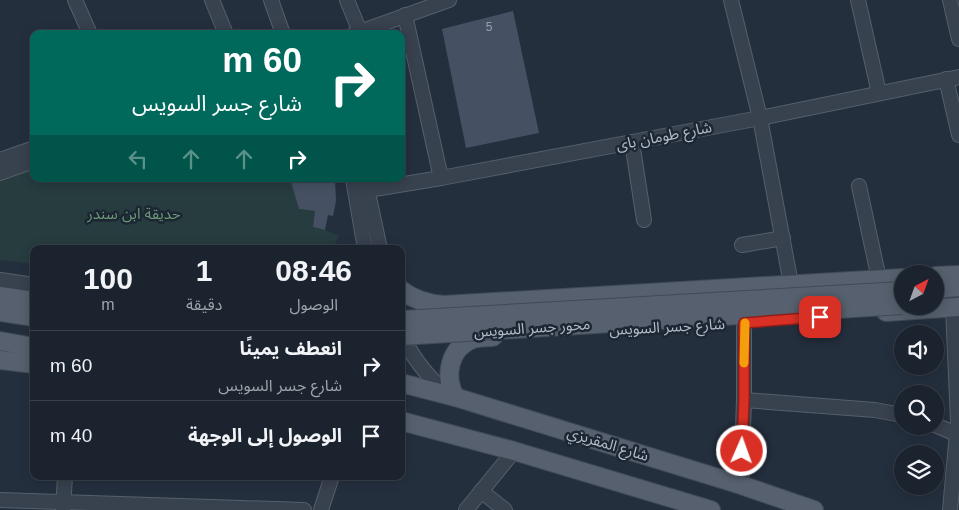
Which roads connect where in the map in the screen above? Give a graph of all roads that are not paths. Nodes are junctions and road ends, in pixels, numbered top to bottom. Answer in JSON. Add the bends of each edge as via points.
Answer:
{"nodes":[{"id":1,"x":75,"y":0,"type":"edge"},
{"id":2,"x":212,"y":0,"type":"edge"},
{"id":3,"x":271,"y":0,"type":"edge"},
{"id":4,"x":347,"y":0,"type":"edge"},
{"id":5,"x":449,"y":0,"type":"edge"},
{"id":6,"x":731,"y":0,"type":"edge"},
{"id":7,"x":858,"y":0,"type":"edge"},
{"id":8,"x":950,"y":0,"type":"edge"},
{"id":9,"x":404,"y":15,"type":"junction"},
{"id":10,"x":88,"y":30,"type":"edge"},
{"id":11,"x":224,"y":30,"type":"edge"},
{"id":12,"x":282,"y":30,"type":"edge"},
{"id":13,"x":356,"y":30,"type":"edge"},
{"id":14,"x":365,"y":30,"type":"edge"},
{"id":15,"x":959,"y":39,"type":"edge"},
{"id":16,"x":953,"y":78,"type":"edge"},
{"id":17,"x":879,"y":93,"type":"junction"},
{"id":18,"x":760,"y":118,"type":"junction"},
{"id":19,"x":959,"y":135,"type":"edge"},
{"id":20,"x":632,"y":142,"type":"junction"},
{"id":21,"x":30,"y":149,"type":"edge"},
{"id":22,"x":1,"y":157,"type":"edge"},
{"id":23,"x":30,"y":162,"type":"edge"},
{"id":24,"x":0,"y":173,"type":"edge"},
{"id":25,"x":441,"y":178,"type":"junction"},
{"id":26,"x":405,"y":181,"type":"edge"},
{"id":27,"x":354,"y":182,"type":"edge"},
{"id":28,"x":391,"y":182,"type":"edge"},
{"id":29,"x":366,"y":184,"type":"edge"},
{"id":30,"x":859,"y":186,"type":"dead end"},
{"id":31,"x":644,"y":220,"type":"dead end"},
{"id":32,"x":783,"y":238,"type":"junction"},
{"id":33,"x":742,"y":244,"type":"dead end"},
{"id":34,"x":364,"y":245,"type":"edge"},
{"id":35,"x":379,"y":245,"type":"edge"},
{"id":36,"x":959,"y":275,"type":"edge"},
{"id":37,"x":944,"y":276,"type":"edge"},
{"id":38,"x":894,"y":278,"type":"edge"},
{"id":39,"x":880,"y":279,"type":"junction"},
{"id":40,"x":0,"y":280,"type":"edge"},
{"id":41,"x":30,"y":284,"type":"edge"},
{"id":42,"x":791,"y":284,"type":"junction"},
{"id":43,"x":959,"y":287,"type":"edge"},
{"id":44,"x":944,"y":288,"type":"edge"},
{"id":45,"x":894,"y":291,"type":"edge"},
{"id":46,"x":405,"y":292,"type":"edge"},
{"id":47,"x":0,"y":296,"type":"edge"},
{"id":48,"x":30,"y":300,"type":"edge"},
{"id":49,"x":452,"y":304,"type":"junction"},
{"id":50,"x":944,"y":304,"type":"edge"},
{"id":51,"x":957,"y":305,"type":"edge"},
{"id":52,"x":894,"y":306,"type":"edge"},
{"id":53,"x":0,"y":312,"type":"edge"},
{"id":54,"x":30,"y":316,"type":"edge"},
{"id":55,"x":405,"y":320,"type":"edge"},
{"id":56,"x":744,"y":323,"type":"junction"},
{"id":57,"x":405,"y":339,"type":"edge"},
{"id":58,"x":471,"y":340,"type":"junction"},
{"id":59,"x":0,"y":341,"type":"edge"},
{"id":60,"x":405,"y":343,"type":"edge"},
{"id":61,"x":30,"y":346,"type":"edge"},
{"id":62,"x":0,"y":360,"type":"edge"},
{"id":63,"x":30,"y":364,"type":"edge"},
{"id":64,"x":405,"y":384,"type":"edge"},
{"id":65,"x":452,"y":396,"type":"junction"},
{"id":66,"x":744,"y":400,"type":"junction"},
{"id":67,"x":894,"y":414,"type":"edge"},
{"id":68,"x":405,"y":422,"type":"edge"},
{"id":69,"x":944,"y":429,"type":"edge"},
{"id":70,"x":958,"y":435,"type":"edge"},
{"id":71,"x":514,"y":450,"type":"junction"},
{"id":72,"x":65,"y":480,"type":"edge"},
{"id":73,"x":331,"y":480,"type":"edge"},
{"id":74,"x":741,"y":485,"type":"junction"},
{"id":75,"x":481,"y":491,"type":"junction"},
{"id":76,"x":0,"y":500,"type":"edge"},
{"id":77,"x":64,"y":506,"type":"edge"},
{"id":78,"x":165,"y":508,"type":"edge"},
{"id":79,"x":255,"y":509,"type":"edge"},
{"id":80,"x":304,"y":510,"type":"edge"},
{"id":81,"x":321,"y":510,"type":"edge"},
{"id":82,"x":466,"y":510,"type":"edge"},
{"id":83,"x":505,"y":510,"type":"edge"},
{"id":84,"x":711,"y":510,"type":"edge"},
{"id":85,"x":814,"y":510,"type":"edge"},
{"id":86,"x":950,"y":510,"type":"edge"}],
"edges":[{"from":1,"to":10,"type":"street"},
{"from":2,"to":11,"type":"street"},
{"from":3,"to":12,"type":"street"},
{"from":4,"to":13,"type":"street"},
{"from":5,"to":9,"type":"street"},
{"from":6,"to":18,"type":"street"},
{"from":7,"to":17,"type":"street"},
{"from":8,"to":15,"type":"street"},
{"from":9,"to":14,"type":"street"},
{"from":9,"to":25,"type":"street"},
{"from":16,"to":17,"type":"street","name":"شارع طومان باى"},
{"from":16,"to":19,"type":"street"},
{"from":17,"to":18,"type":"street","name":"شارع طومان باى"},
{"from":18,"to":20,"type":"street","name":"شارع طومان باى"},
{"from":18,"to":32,"type":"street"},
{"from":20,"to":25,"type":"street","name":"شارع طومان باى"},
{"from":20,"to":31,"type":"street"},
{"from":21,"to":22,"type":"street"},
{"from":23,"to":24,"type":"street"},
{"from":25,"to":26,"type":"street","name":"شارع طومان باى"},
{"from":27,"to":34,"type":"street"},
{"from":28,"to":29,"type":"street","name":"شارع طومان باى"},
{"from":29,"to":35,"type":"street"},
{"from":30,"to":39,"type":"street"},
{"from":32,"to":33,"type":"street"},
{"from":32,"to":42,"type":"street"},
{"from":36,"to":37,"type":"main road"},
{"from":38,"to":39,"type":"main road"},
{"from":39,"to":42,"type":"main road"},
{"from":40,"to":41,"type":"street"},
{"from":42,"to":49,"type":"main road"},
{"from":43,"to":44,"type":"main road"},
{"from":45,"to":55,"type":"main road","name":"محور جسر السويس","bridge":true},
{"from":46,"to":49,"type":"main road","via":[[426,303]]},
{"from":47,"to":48,"type":"main road"},
{"from":49,"to":58,"type":"main road","via":[[444,318],[448,334],[454,339]]},
{"from":50,"to":51,"type":"main road"},
{"from":51,"to":56,"type":"main road","name":"شارع جسر السويس"},
{"from":51,"to":70,"type":"street"},
{"from":52,"to":57,"type":"main road","name":"محور جسر السويس","bridge":true},
{"from":53,"to":54,"type":"main road"},
{"from":56,"to":58,"type":"main road","name":"شارع جسر السويس"},
{"from":56,"to":66,"type":"street"},
{"from":58,"to":65,"type":"main road","via":[[456,352],[450,366]]},
{"from":59,"to":61,"type":"main road"},
{"from":60,"to":65,"type":"street","via":[[423,370]]},
{"from":62,"to":63,"type":"main road"},
{"from":64,"to":65,"type":"main road","name":"شارع المقريزي"},
{"from":65,"to":74,"type":"main road","name":"شارع المقريزي"},
{"from":66,"to":67,"type":"street"},
{"from":66,"to":74,"type":"street"},
{"from":68,"to":71,"type":"main road"},
{"from":69,"to":70,"type":"street"},
{"from":70,"to":86,"type":"street"},
{"from":71,"to":75,"type":"street"},
{"from":71,"to":84,"type":"main road"},
{"from":72,"to":77,"type":"street"},
{"from":73,"to":81,"type":"street"},
{"from":74,"to":85,"type":"main road","name":"شارع المقريزي"},
{"from":75,"to":82,"type":"street"},
{"from":75,"to":83,"type":"street"},
{"from":76,"to":77,"type":"street"},
{"from":77,"to":78,"type":"street"},
{"from":78,"to":79,"type":"street"},
{"from":79,"to":80,"type":"street"}]}
